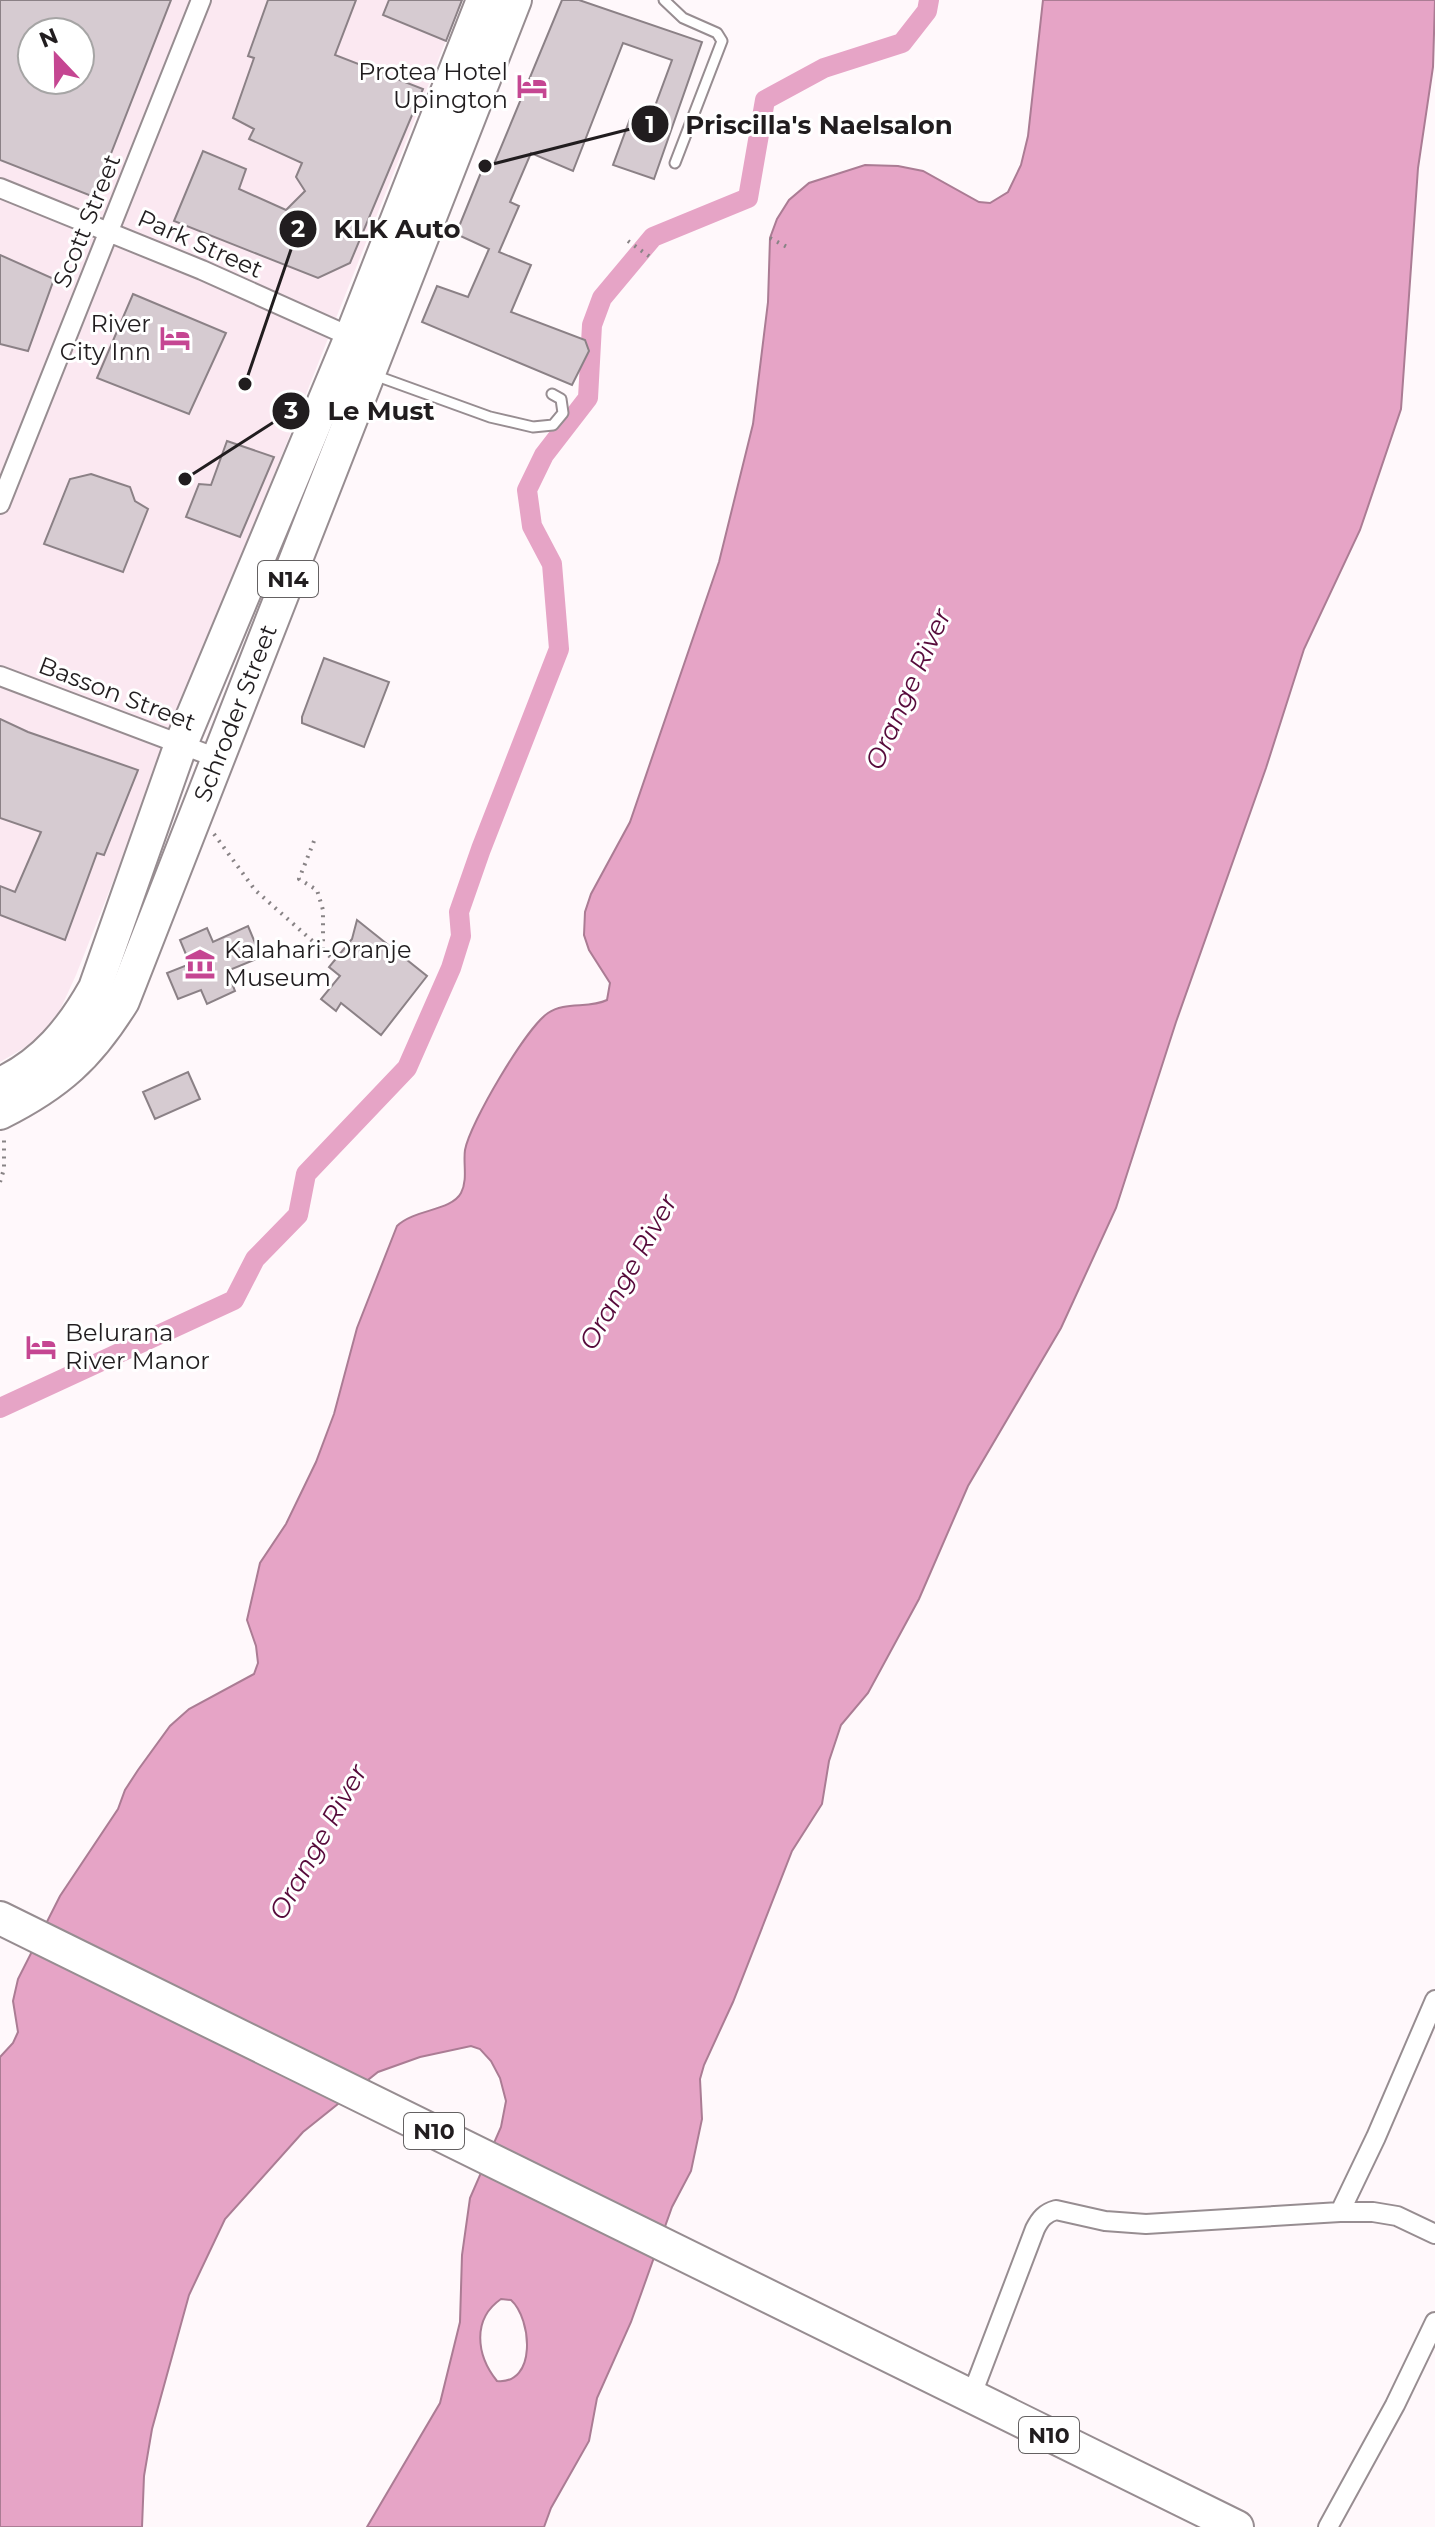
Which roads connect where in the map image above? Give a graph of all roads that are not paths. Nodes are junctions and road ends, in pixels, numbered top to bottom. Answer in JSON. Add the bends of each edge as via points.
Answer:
{"nodes":[{"id":1,"x":201,"y":0,"type":"edge"},
{"id":2,"x":483,"y":0,"type":"edge"},
{"id":3,"x":515,"y":0,"type":"edge"},
{"id":4,"x":664,"y":0,"type":"edge"},
{"id":5,"x":675,"y":163,"type":"dead end"},
{"id":6,"x":0,"y":188,"type":"edge"},
{"id":7,"x":109,"y":231,"type":"junction"},
{"id":8,"x":367,"y":354,"type":"junction"},
{"id":9,"x":552,"y":394,"type":"dead end"},
{"id":10,"x":0,"y":504,"type":"edge"},
{"id":11,"x":0,"y":676,"type":"edge"},
{"id":12,"x":181,"y":744,"type":"junction"},
{"id":13,"x":217,"y":758,"type":"junction"},
{"id":14,"x":0,"y":1084,"type":"edge"},
{"id":15,"x":0,"y":1113,"type":"edge"},
{"id":16,"x":3,"y":1920,"type":"edge"},
{"id":17,"x":1435,"y":2000,"type":"edge"},
{"id":18,"x":1340,"y":2212,"type":"junction"},
{"id":19,"x":1435,"y":2234,"type":"edge"},
{"id":20,"x":1435,"y":2322,"type":"edge"},
{"id":21,"x":971,"y":2397,"type":"junction"},
{"id":22,"x":1237,"y":2527,"type":"edge"},
{"id":23,"x":1328,"y":2527,"type":"edge"}],
"edges":[{"from":1,"to":7,"type":"street","name":"Scott Street"},
{"from":2,"to":8,"type":"highway","name":"Schroder Street","number":"N14"},
{"from":3,"to":8,"type":"highway","name":"Schroder Street","number":"N14"},
{"from":4,"to":5,"type":"lane","via":[[683,18],[717,33],[722,44]]},
{"from":6,"to":7,"type":"street","name":"Park Street"},
{"from":7,"to":8,"type":"street","name":"Park Street"},
{"from":7,"to":10,"type":"street","name":"Scott Street"},
{"from":8,"to":9,"type":"lane","via":[[490,417],[539,428],[556,423],[563,413],[561,399]]},
{"from":8,"to":12,"type":"highway","name":"Schroder Street","number":"N14"},
{"from":8,"to":13,"type":"highway","name":"Schroder Street","number":"N14"},
{"from":11,"to":12,"type":"street","name":"Basson Street"},
{"from":12,"to":13,"type":"street","name":"Basson Street"},
{"from":12,"to":14,"type":"highway","name":"Schroder Street","number":"N14","via":[[95,988],[56,1045]]},
{"from":13,"to":15,"type":"highway","name":"Schroder Street","number":"N14","via":[[123,1001],[80,1061]]},
{"from":16,"to":21,"type":"highway","number":"N10"},
{"from":17,"to":18,"type":"street"},
{"from":18,"to":19,"type":"street","via":[[1397,2216]]},
{"from":18,"to":21,"type":"street","via":[[1146,2224],[1051,2211],[1035,2229]]},
{"from":20,"to":23,"type":"street"},
{"from":21,"to":22,"type":"highway","number":"N10"}]}
